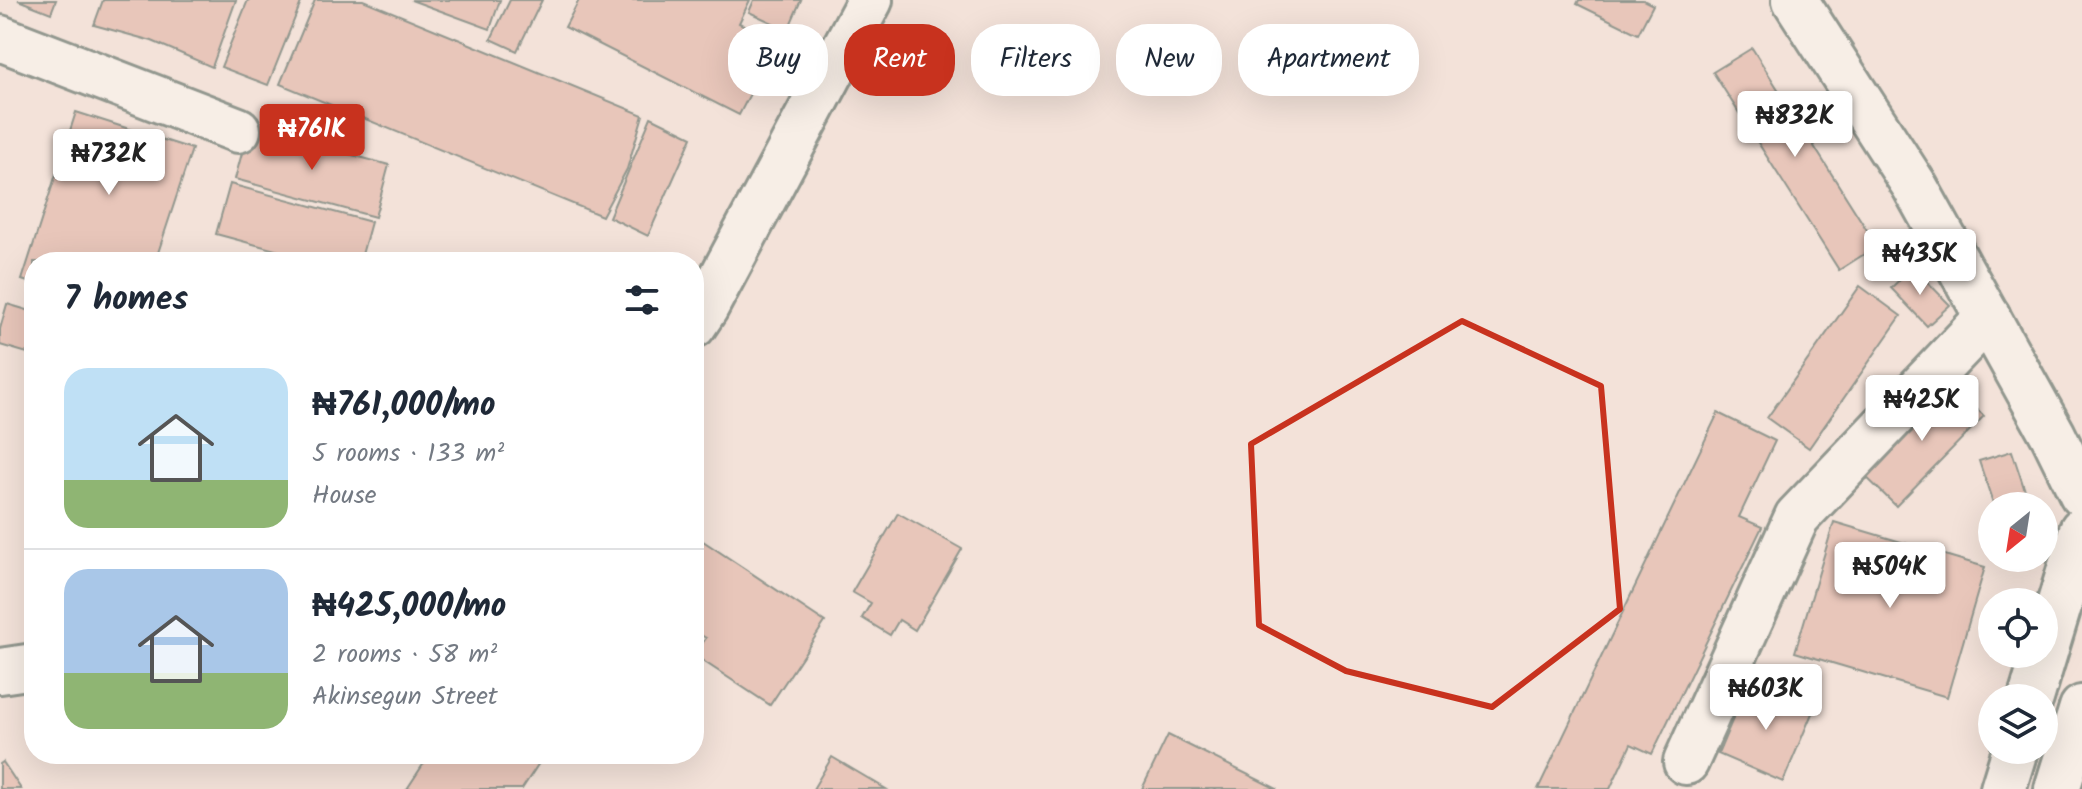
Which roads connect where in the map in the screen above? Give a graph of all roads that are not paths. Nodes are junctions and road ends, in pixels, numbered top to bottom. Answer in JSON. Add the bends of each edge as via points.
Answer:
{"nodes":[{"id":1,"x":870,"y":0,"type":"edge"},
{"id":2,"x":1795,"y":0,"type":"edge"},
{"id":3,"x":0,"y":38,"type":"edge"},
{"id":4,"x":238,"y":130,"type":"dead end"},
{"id":5,"x":704,"y":310,"type":"edge"},
{"id":6,"x":1988,"y":317,"type":"junction"},
{"id":7,"x":2082,"y":494,"type":"edge"},
{"id":8,"x":2082,"y":530,"type":"edge"},
{"id":9,"x":2035,"y":684,"type":"edge"},
{"id":10,"x":2082,"y":708,"type":"edge"},
{"id":11,"x":1686,"y":762,"type":"dead end"},
{"id":12,"x":2011,"y":764,"type":"edge"},
{"id":13,"x":2003,"y":789,"type":"edge"},
{"id":14,"x":2057,"y":789,"type":"edge"}],
"edges":[{"from":1,"to":5,"type":"street"},
{"from":2,"to":6,"type":"street","via":[[1914,185]]},
{"from":3,"to":4,"type":"street"},
{"from":6,"to":7,"type":"street"},
{"from":6,"to":11,"type":"street","via":[[1797,517]]},
{"from":8,"to":9,"type":"street"},
{"from":10,"to":14,"type":"street"},
{"from":12,"to":13,"type":"street"}]}
